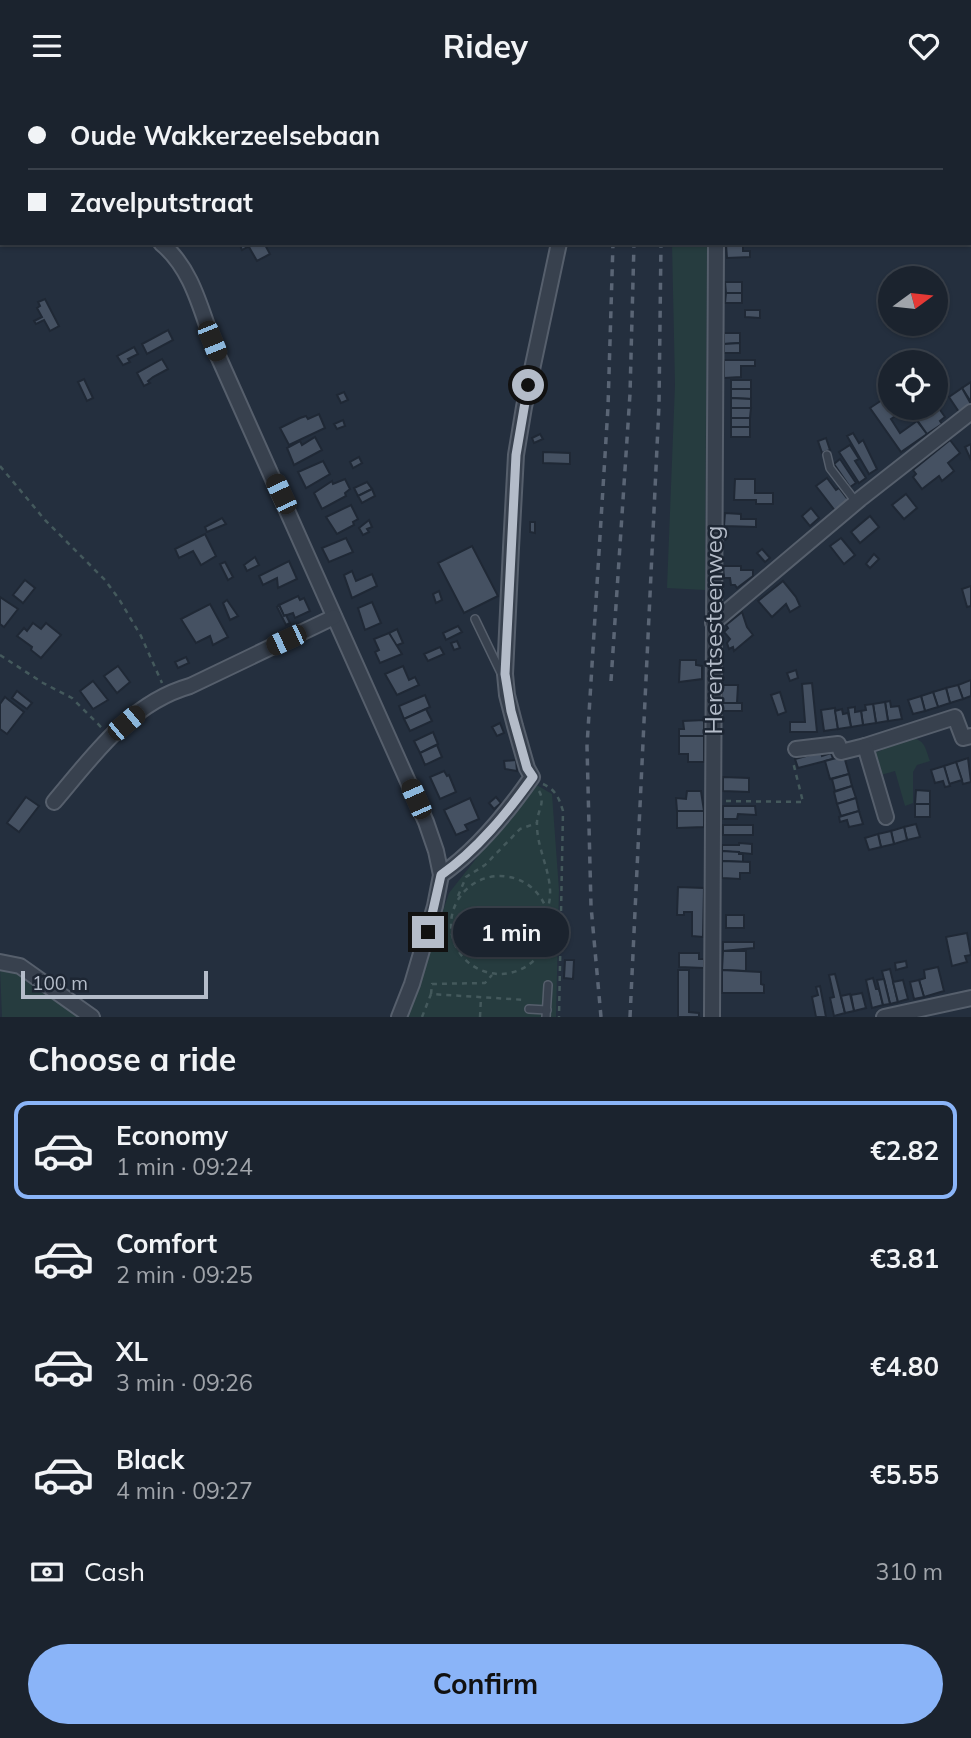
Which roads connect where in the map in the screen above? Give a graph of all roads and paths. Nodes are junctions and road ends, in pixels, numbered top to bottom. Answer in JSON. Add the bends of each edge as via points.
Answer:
{"nodes":[{"id":1,"x":163,"y":245,"type":"edge"},
{"id":2,"x":559,"y":245,"type":"edge"},
{"id":3,"x":716,"y":245,"type":"edge"},
{"id":4,"x":971,"y":412,"type":"edge"},
{"id":5,"x":827,"y":455,"type":"dead end"},
{"id":6,"x":0,"y":466,"type":"edge"},
{"id":7,"x":856,"y":502,"type":"junction"},
{"id":8,"x":334,"y":617,"type":"junction"},
{"id":9,"x":475,"y":619,"type":"dead end"},
{"id":10,"x":713,"y":623,"type":"junction"},
{"id":11,"x":0,"y":655,"type":"edge"},
{"id":12,"x":507,"y":687,"type":"junction"},
{"id":13,"x":167,"y":692,"type":"junction"},
{"id":14,"x":971,"y":736,"type":"edge"},
{"id":15,"x":109,"y":737,"type":"junction"},
{"id":16,"x":865,"y":746,"type":"junction"},
{"id":17,"x":796,"y":749,"type":"joint"},
{"id":18,"x":712,"y":801,"type":"junction"},
{"id":19,"x":54,"y":802,"type":"dead end"},
{"id":20,"x":886,"y":817,"type":"dead end"},
{"id":21,"x":537,"y":823,"type":"junction"},
{"id":22,"x":441,"y":875,"type":"junction"},
{"id":23,"x":454,"y":906,"type":"junction"},
{"id":24,"x":547,"y":910,"type":"junction"},
{"id":25,"x":0,"y":962,"type":"edge"},
{"id":26,"x":492,"y":975,"type":"junction"},
{"id":27,"x":548,"y":985,"type":"dead end"},
{"id":28,"x":431,"y":994,"type":"junction"},
{"id":29,"x":481,"y":997,"type":"junction"},
{"id":30,"x":971,"y":998,"type":"edge"},
{"id":31,"x":530,"y":1005,"type":"joint"},
{"id":32,"x":546,"y":1013,"type":"edge"},
{"id":33,"x":92,"y":1017,"type":"edge"},
{"id":34,"x":399,"y":1017,"type":"edge"},
{"id":35,"x":423,"y":1017,"type":"edge"},
{"id":36,"x":480,"y":1017,"type":"edge"},
{"id":37,"x":559,"y":1017,"type":"edge"},
{"id":38,"x":712,"y":1017,"type":"edge"},
{"id":39,"x":884,"y":1017,"type":"edge"}],
"edges":[{"from":1,"to":8,"type":"street","via":[[188,276],[218,356]]},
{"from":2,"to":12,"type":"street","via":[[516,455]]},
{"from":3,"to":10,"type":"street","name":"Herentsesteenweg"},
{"from":4,"to":7,"type":"street"},
{"from":5,"to":7,"type":"lane","via":[[830,468]]},
{"from":6,"to":13,"type":"path","via":[[44,520],[120,599]]},
{"from":7,"to":10,"type":"street"},
{"from":8,"to":13,"type":"street","via":[[190,686]]},
{"from":8,"to":22,"type":"street","via":[[426,822]]},
{"from":9,"to":12,"type":"lane"},
{"from":10,"to":18,"type":"street","name":"Herentsesteenweg"},
{"from":11,"to":15,"type":"path","via":[[72,698]]},
{"from":12,"to":22,"type":"street","via":[[533,777],[494,825]]},
{"from":13,"to":15,"type":"street"},
{"from":14,"to":16,"type":"street","via":[[963,739],[955,717]]},
{"from":15,"to":19,"type":"street"},
{"from":16,"to":17,"type":"street","via":[[841,752],[838,744]]},
{"from":16,"to":20,"type":"street"},
{"from":17,"to":18,"type":"path","via":[[792,757],[803,802]]},
{"from":18,"to":38,"type":"street","name":"Herentsesteenweg"},
{"from":21,"to":23,"type":"path","via":[[520,829],[485,865],[466,877]]},
{"from":21,"to":24,"type":"path","via":[[552,898]]},
{"from":21,"to":37,"type":"path","via":[[542,805],[539,781],[552,788],[563,811]]},
{"from":22,"to":34,"type":"street","via":[[428,932]]},
{"from":23,"to":24,"type":"path","via":[[474,883],[497,876],[528,884]]},
{"from":23,"to":26,"type":"path","via":[[450,927],[462,959]]},
{"from":24,"to":26,"type":"path","via":[[548,940],[540,956],[525,969]]},
{"from":25,"to":33,"type":"street","via":[[20,966]]},
{"from":26,"to":28,"type":"path","via":[[485,983],[432,984]]},
{"from":27,"to":32,"type":"lane"},
{"from":28,"to":29,"type":"path"},
{"from":28,"to":35,"type":"path"},
{"from":29,"to":31,"type":"path"},
{"from":29,"to":36,"type":"path"},
{"from":30,"to":39,"type":"street"},
{"from":31,"to":32,"type":"lane"}]}
